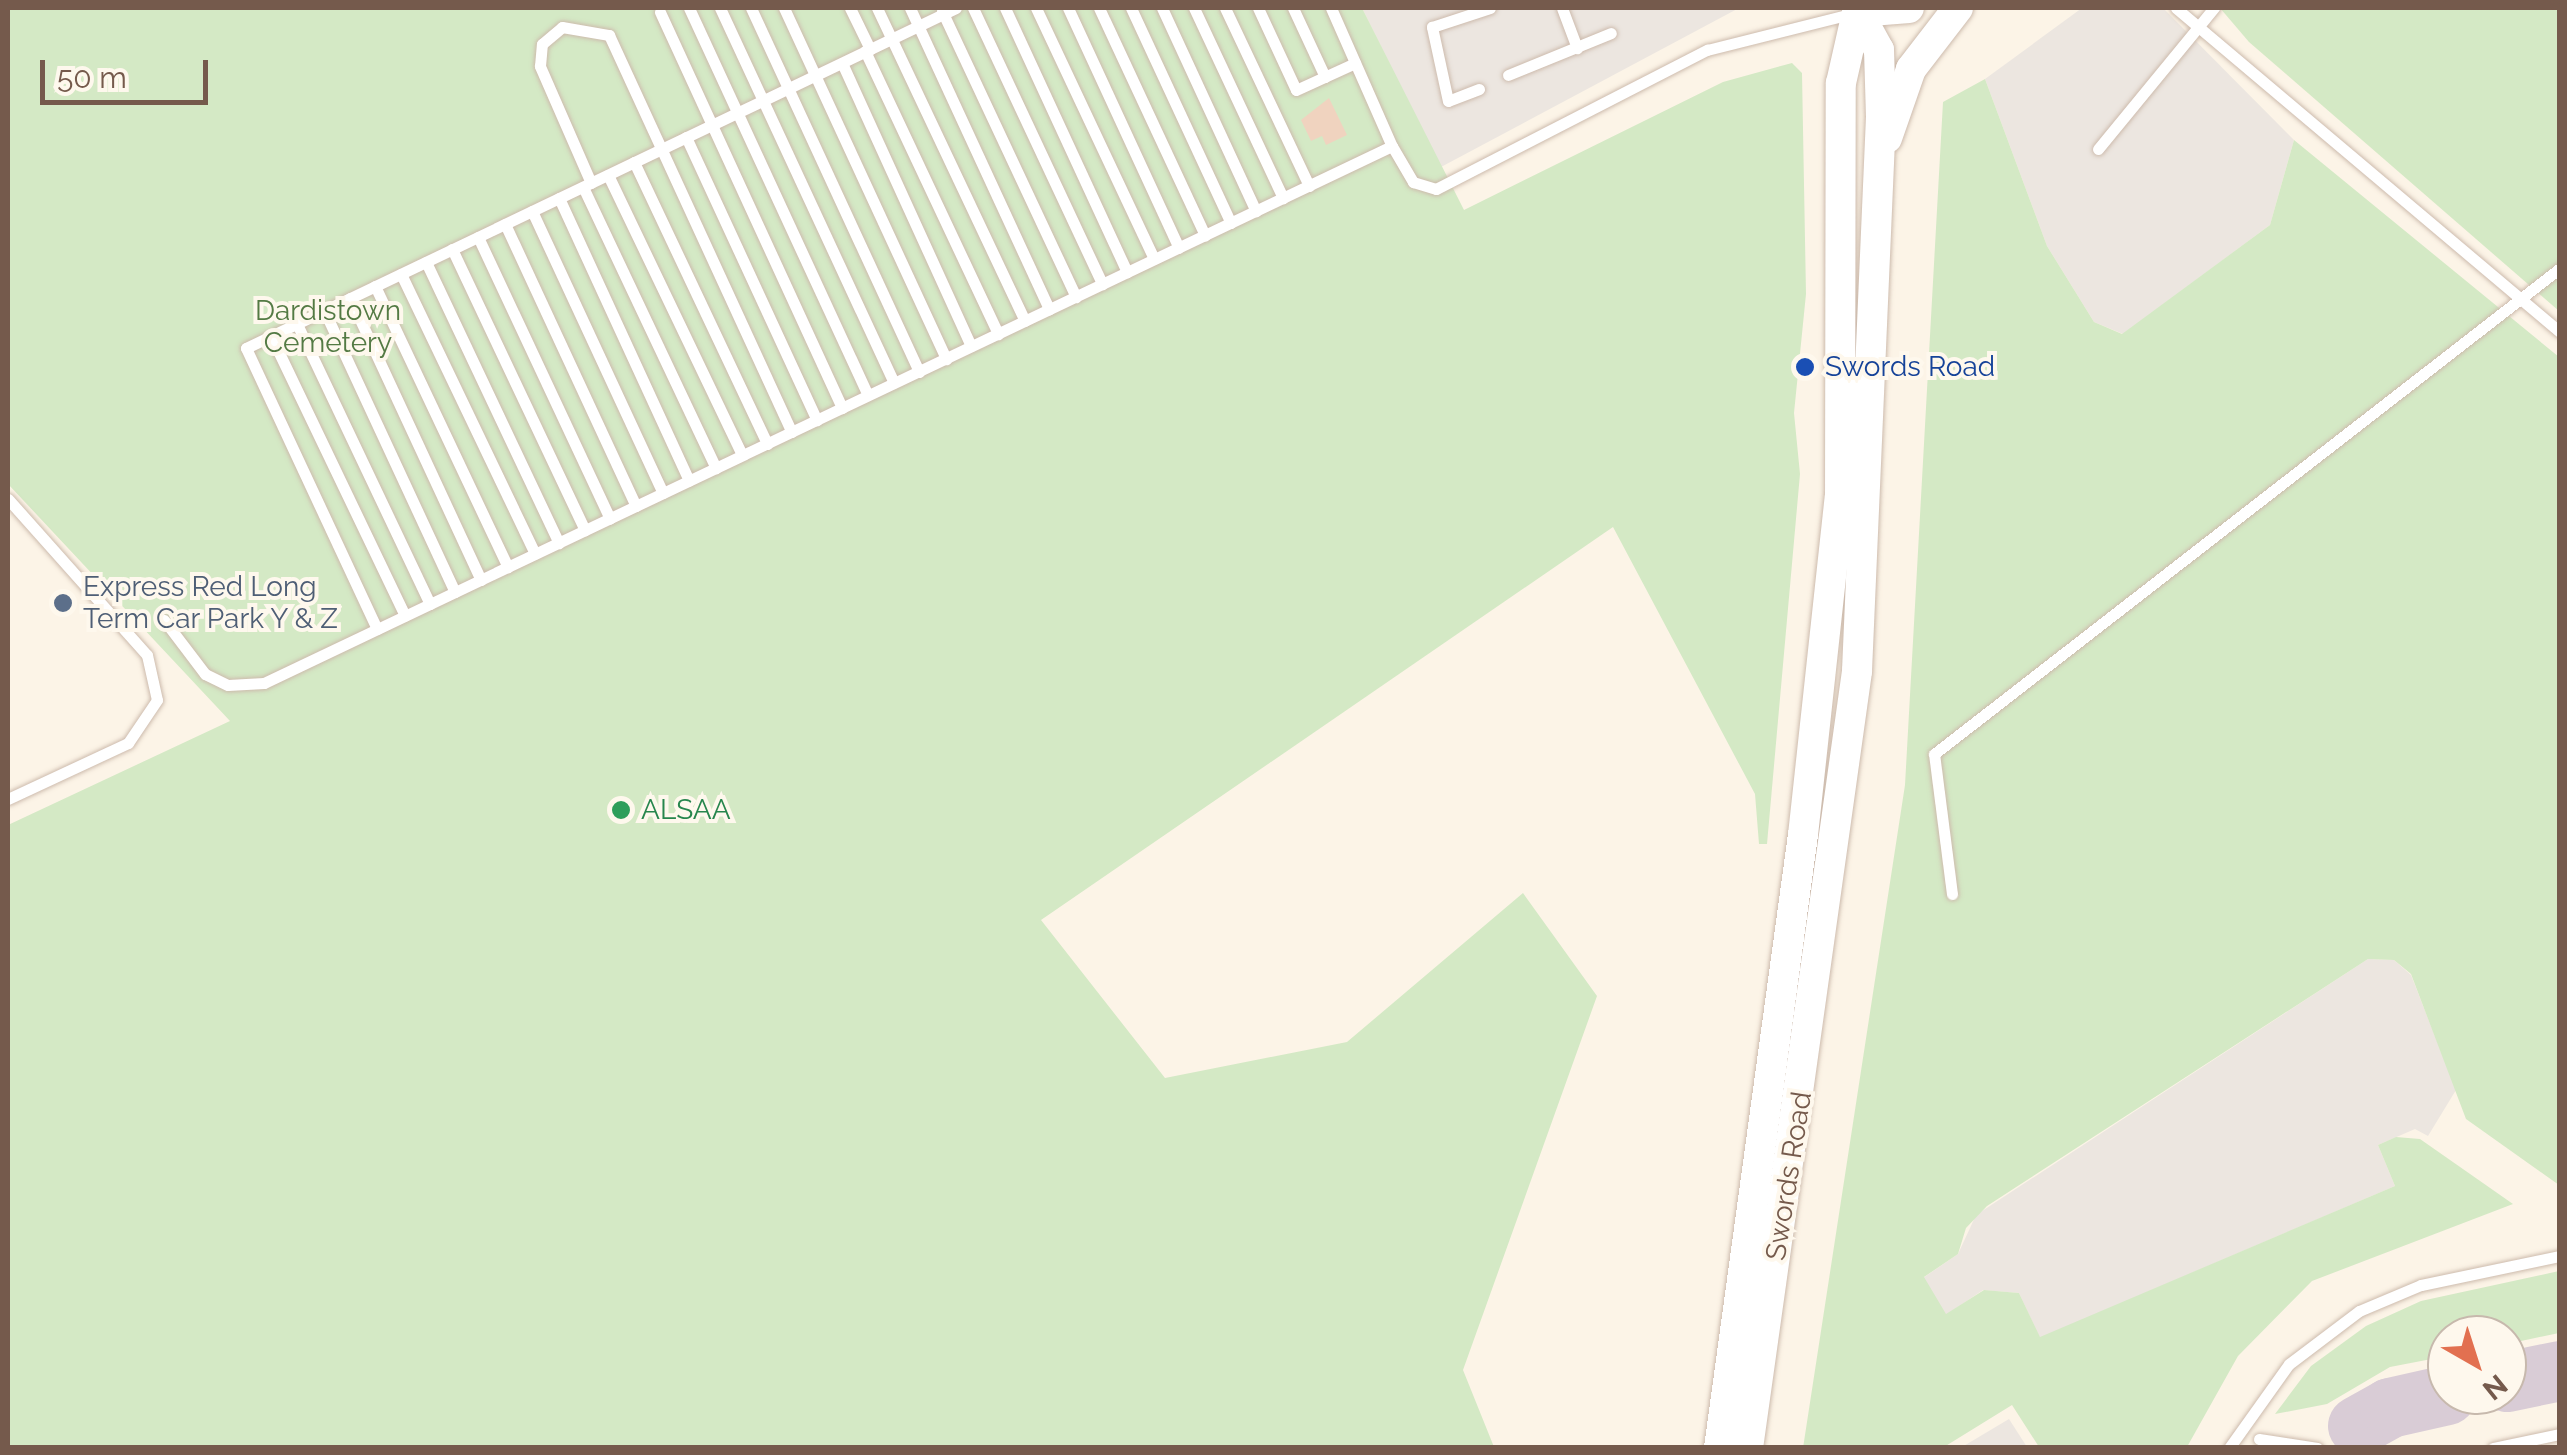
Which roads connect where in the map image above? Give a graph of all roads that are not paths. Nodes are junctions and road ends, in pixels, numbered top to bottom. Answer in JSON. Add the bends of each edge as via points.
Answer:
{"nodes":[{"id":1,"x":689,"y":8,"type":"edge"},
{"id":2,"x":720,"y":8,"type":"edge"},
{"id":3,"x":751,"y":8,"type":"edge"},
{"id":4,"x":784,"y":8,"type":"edge"},
{"id":5,"x":850,"y":8,"type":"edge"},
{"id":6,"x":877,"y":8,"type":"edge"},
{"id":7,"x":910,"y":8,"type":"edge"},
{"id":8,"x":956,"y":8,"type":"edge"},
{"id":9,"x":974,"y":8,"type":"edge"},
{"id":10,"x":1005,"y":8,"type":"edge"},
{"id":11,"x":1036,"y":8,"type":"edge"},
{"id":12,"x":1068,"y":8,"type":"edge"},
{"id":13,"x":1099,"y":8,"type":"edge"},
{"id":14,"x":1131,"y":8,"type":"edge"},
{"id":15,"x":1162,"y":8,"type":"edge"},
{"id":16,"x":1194,"y":8,"type":"edge"},
{"id":17,"x":1226,"y":8,"type":"edge"},
{"id":18,"x":1258,"y":8,"type":"edge"},
{"id":19,"x":1293,"y":8,"type":"edge"},
{"id":20,"x":1331,"y":8,"type":"edge"},
{"id":21,"x":1490,"y":8,"type":"edge"},
{"id":22,"x":1562,"y":8,"type":"edge"},
{"id":23,"x":1909,"y":8,"type":"edge"},
{"id":24,"x":1958,"y":8,"type":"edge"},
{"id":25,"x":2176,"y":8,"type":"edge"},
{"id":26,"x":2214,"y":8,"type":"edge"},
{"id":27,"x":1860,"y":9,"type":"edge"},
{"id":28,"x":942,"y":11,"type":"edge"},
{"id":29,"x":660,"y":12,"type":"dead end"},
{"id":30,"x":918,"y":26,"type":"junction"},
{"id":31,"x":2199,"y":28,"type":"junction"},
{"id":32,"x":1611,"y":33,"type":"dead end"},
{"id":33,"x":892,"y":38,"type":"junction"},
{"id":34,"x":1578,"y":48,"type":"junction"},
{"id":35,"x":868,"y":50,"type":"junction"},
{"id":36,"x":842,"y":63,"type":"junction"},
{"id":37,"x":1355,"y":63,"type":"junction"},
{"id":38,"x":816,"y":75,"type":"junction"},
{"id":39,"x":1508,"y":75,"type":"dead end"},
{"id":40,"x":1325,"y":77,"type":"junction"},
{"id":41,"x":788,"y":88,"type":"junction"},
{"id":42,"x":1479,"y":90,"type":"dead end"},
{"id":43,"x":764,"y":100,"type":"junction"},
{"id":44,"x":738,"y":112,"type":"junction"},
{"id":45,"x":712,"y":124,"type":"junction"},
{"id":46,"x":686,"y":137,"type":"junction"},
{"id":47,"x":1392,"y":146,"type":"junction"},
{"id":48,"x":2098,"y":149,"type":"dead end"},
{"id":49,"x":660,"y":150,"type":"junction"},
{"id":50,"x":1880,"y":160,"type":"junction"},
{"id":51,"x":634,"y":162,"type":"junction"},
{"id":52,"x":608,"y":174,"type":"junction"},
{"id":53,"x":587,"y":185,"type":"junction"},
{"id":54,"x":1309,"y":186,"type":"junction"},
{"id":55,"x":559,"y":198,"type":"junction"},
{"id":56,"x":1283,"y":198,"type":"junction"},
{"id":57,"x":532,"y":211,"type":"junction"},
{"id":58,"x":1256,"y":211,"type":"junction"},
{"id":59,"x":1231,"y":223,"type":"junction"},
{"id":60,"x":505,"y":224,"type":"junction"},
{"id":61,"x":1205,"y":236,"type":"junction"},
{"id":62,"x":478,"y":237,"type":"junction"},
{"id":63,"x":1179,"y":248,"type":"junction"},
{"id":64,"x":452,"y":249,"type":"junction"},
{"id":65,"x":1154,"y":260,"type":"junction"},
{"id":66,"x":426,"y":262,"type":"junction"},
{"id":67,"x":2560,"y":268,"type":"edge"},
{"id":68,"x":1127,"y":272,"type":"junction"},
{"id":69,"x":401,"y":274,"type":"junction"},
{"id":70,"x":1102,"y":284,"type":"junction"},
{"id":71,"x":375,"y":286,"type":"junction"},
{"id":72,"x":1076,"y":297,"type":"junction"},
{"id":73,"x":350,"y":298,"type":"junction"},
{"id":74,"x":2521,"y":300,"type":"junction"},
{"id":75,"x":1049,"y":309,"type":"junction"},
{"id":76,"x":324,"y":310,"type":"junction"},
{"id":77,"x":1024,"y":321,"type":"junction"},
{"id":78,"x":297,"y":324,"type":"junction"},
{"id":79,"x":2560,"y":332,"type":"edge"},
{"id":80,"x":998,"y":334,"type":"junction"},
{"id":81,"x":272,"y":336,"type":"junction"},
{"id":82,"x":971,"y":346,"type":"junction"},
{"id":83,"x":946,"y":359,"type":"junction"},
{"id":84,"x":918,"y":372,"type":"junction"},
{"id":85,"x":894,"y":383,"type":"junction"},
{"id":86,"x":868,"y":395,"type":"junction"},
{"id":87,"x":842,"y":408,"type":"junction"},
{"id":88,"x":817,"y":420,"type":"junction"},
{"id":89,"x":792,"y":432,"type":"junction"},
{"id":90,"x":767,"y":444,"type":"junction"},
{"id":91,"x":742,"y":456,"type":"junction"},
{"id":92,"x":716,"y":468,"type":"junction"},
{"id":93,"x":689,"y":481,"type":"junction"},
{"id":94,"x":663,"y":493,"type":"junction"},
{"id":95,"x":8,"y":499,"type":"edge"},
{"id":96,"x":636,"y":506,"type":"junction"},
{"id":97,"x":610,"y":518,"type":"junction"},
{"id":98,"x":585,"y":530,"type":"junction"},
{"id":99,"x":559,"y":543,"type":"junction"},
{"id":100,"x":535,"y":554,"type":"junction"},
{"id":101,"x":508,"y":567,"type":"junction"},
{"id":102,"x":482,"y":580,"type":"junction"},
{"id":103,"x":456,"y":592,"type":"junction"},
{"id":104,"x":430,"y":604,"type":"junction"},
{"id":105,"x":405,"y":616,"type":"junction"},
{"id":106,"x":164,"y":620,"type":"dead end"},
{"id":107,"x":377,"y":629,"type":"junction"},
{"id":108,"x":8,"y":799,"type":"edge"},
{"id":109,"x":1952,"y":894,"type":"dead end"},
{"id":110,"x":2560,"y":1256,"type":"edge"},
{"id":111,"x":2560,"y":1434,"type":"edge"},
{"id":112,"x":2259,"y":1438,"type":"dead end"},
{"id":113,"x":2534,"y":1443,"type":"edge"},
{"id":114,"x":1719,"y":1448,"type":"edge"},
{"id":115,"x":1748,"y":1448,"type":"edge"},
{"id":116,"x":2229,"y":1448,"type":"edge"},
{"id":117,"x":2317,"y":1448,"type":"edge"},
{"id":118,"x":2493,"y":1448,"type":"edge"}],
"edges":[{"from":1,"to":44,"type":"lane"},
{"from":2,"to":43,"type":"lane"},
{"from":3,"to":41,"type":"lane"},
{"from":4,"to":38,"type":"lane"},
{"from":5,"to":35,"type":"lane"},
{"from":6,"to":33,"type":"lane"},
{"from":7,"to":30,"type":"lane"},
{"from":8,"to":28,"type":"lane"},
{"from":9,"to":70,"type":"lane"},
{"from":10,"to":68,"type":"lane"},
{"from":11,"to":65,"type":"lane"},
{"from":12,"to":63,"type":"lane"},
{"from":13,"to":61,"type":"lane"},
{"from":14,"to":59,"type":"lane"},
{"from":15,"to":58,"type":"lane"},
{"from":16,"to":56,"type":"lane"},
{"from":17,"to":54,"type":"lane"},
{"from":18,"to":40,"type":"lane","via":[[1296,90]]},
{"from":19,"to":40,"type":"lane"},
{"from":20,"to":37,"type":"lane"},
{"from":21,"to":42,"type":"lane","via":[[1432,27],[1448,101]]},
{"from":22,"to":34,"type":"lane"},
{"from":23,"to":27,"type":"main road"},
{"from":24,"to":50,"type":"main road","via":[[1912,70]]},
{"from":25,"to":31,"type":"lane"},
{"from":26,"to":31,"type":"lane"},
{"from":27,"to":47,"type":"lane","via":[[1707,50],[1436,189],[1414,182]]},
{"from":27,"to":50,"type":"main road","name":"Swords Road","via":[[1879,50]]},
{"from":27,"to":114,"type":"main road","name":"Swords Road","via":[[1841,84],[1840,497],[1803,835]]},
{"from":28,"to":30,"type":"lane"},
{"from":28,"to":72,"type":"lane"},
{"from":29,"to":45,"type":"lane"},
{"from":30,"to":33,"type":"lane"},
{"from":30,"to":75,"type":"lane"},
{"from":31,"to":48,"type":"lane"},
{"from":31,"to":74,"type":"lane"},
{"from":32,"to":34,"type":"lane"},
{"from":33,"to":35,"type":"lane"},
{"from":33,"to":77,"type":"lane"},
{"from":34,"to":39,"type":"lane"},
{"from":35,"to":36,"type":"lane"},
{"from":35,"to":80,"type":"lane"},
{"from":36,"to":38,"type":"lane"},
{"from":36,"to":82,"type":"lane"},
{"from":37,"to":40,"type":"lane"},
{"from":37,"to":47,"type":"lane"},
{"from":38,"to":41,"type":"lane"},
{"from":38,"to":83,"type":"lane"},
{"from":41,"to":43,"type":"lane"},
{"from":41,"to":84,"type":"lane"},
{"from":43,"to":44,"type":"lane"},
{"from":43,"to":85,"type":"lane"},
{"from":44,"to":45,"type":"lane"},
{"from":44,"to":86,"type":"lane"},
{"from":45,"to":46,"type":"lane"},
{"from":45,"to":87,"type":"lane"},
{"from":46,"to":49,"type":"lane"},
{"from":46,"to":88,"type":"lane"},
{"from":47,"to":54,"type":"lane"},
{"from":49,"to":51,"type":"lane"},
{"from":49,"to":53,"type":"lane","via":[[609,34],[562,26],[542,44],[540,66]]},
{"from":49,"to":89,"type":"lane"},
{"from":50,"to":115,"type":"main road","name":"Swords Road","via":[[1857,671]]},
{"from":51,"to":52,"type":"lane"},
{"from":51,"to":90,"type":"lane"},
{"from":52,"to":53,"type":"lane"},
{"from":52,"to":91,"type":"lane"},
{"from":53,"to":55,"type":"lane"},
{"from":53,"to":92,"type":"lane"},
{"from":54,"to":56,"type":"lane"},
{"from":55,"to":57,"type":"lane"},
{"from":55,"to":93,"type":"lane"},
{"from":56,"to":58,"type":"lane"},
{"from":57,"to":60,"type":"lane"},
{"from":57,"to":94,"type":"lane"},
{"from":58,"to":59,"type":"lane"},
{"from":59,"to":61,"type":"lane"},
{"from":60,"to":62,"type":"lane"},
{"from":60,"to":96,"type":"lane"},
{"from":61,"to":63,"type":"lane"},
{"from":62,"to":64,"type":"lane"},
{"from":62,"to":97,"type":"lane"},
{"from":63,"to":65,"type":"lane"},
{"from":64,"to":66,"type":"lane"},
{"from":64,"to":98,"type":"lane"},
{"from":65,"to":68,"type":"lane"},
{"from":66,"to":69,"type":"lane"},
{"from":66,"to":99,"type":"lane"},
{"from":67,"to":74,"type":"lane"},
{"from":68,"to":70,"type":"lane"},
{"from":69,"to":71,"type":"lane"},
{"from":69,"to":100,"type":"lane"},
{"from":70,"to":72,"type":"lane"},
{"from":71,"to":73,"type":"lane"},
{"from":71,"to":101,"type":"lane"},
{"from":72,"to":75,"type":"lane"},
{"from":73,"to":76,"type":"lane"},
{"from":73,"to":102,"type":"lane"},
{"from":74,"to":79,"type":"lane"},
{"from":74,"to":109,"type":"lane","via":[[1934,754]]},
{"from":75,"to":77,"type":"lane"},
{"from":76,"to":78,"type":"lane"},
{"from":76,"to":103,"type":"lane"},
{"from":77,"to":80,"type":"lane"},
{"from":78,"to":81,"type":"lane"},
{"from":78,"to":104,"type":"lane"},
{"from":80,"to":82,"type":"lane"},
{"from":81,"to":105,"type":"lane"},
{"from":81,"to":107,"type":"lane","via":[[246,348]]},
{"from":82,"to":83,"type":"lane"},
{"from":83,"to":84,"type":"lane"},
{"from":84,"to":85,"type":"lane"},
{"from":85,"to":86,"type":"lane"},
{"from":86,"to":87,"type":"lane"},
{"from":87,"to":88,"type":"lane"},
{"from":88,"to":89,"type":"lane"},
{"from":89,"to":90,"type":"lane"},
{"from":90,"to":91,"type":"lane"},
{"from":91,"to":92,"type":"lane"},
{"from":92,"to":93,"type":"lane"},
{"from":93,"to":94,"type":"lane"},
{"from":94,"to":96,"type":"lane"},
{"from":95,"to":108,"type":"lane","via":[[146,655],[157,700],[128,743]]},
{"from":96,"to":97,"type":"lane"},
{"from":97,"to":98,"type":"lane"},
{"from":98,"to":99,"type":"lane"},
{"from":99,"to":100,"type":"lane"},
{"from":100,"to":101,"type":"lane"},
{"from":101,"to":102,"type":"lane"},
{"from":102,"to":103,"type":"lane"},
{"from":103,"to":104,"type":"lane"},
{"from":104,"to":105,"type":"lane"},
{"from":105,"to":107,"type":"lane"},
{"from":106,"to":107,"type":"lane","via":[[205,674],[228,685],[264,683]]},
{"from":110,"to":116,"type":"lane","via":[[2421,1286],[2359,1311],[2289,1364]]},
{"from":111,"to":113,"type":"lane"},
{"from":112,"to":117,"type":"lane"},
{"from":113,"to":118,"type":"lane"}]}
